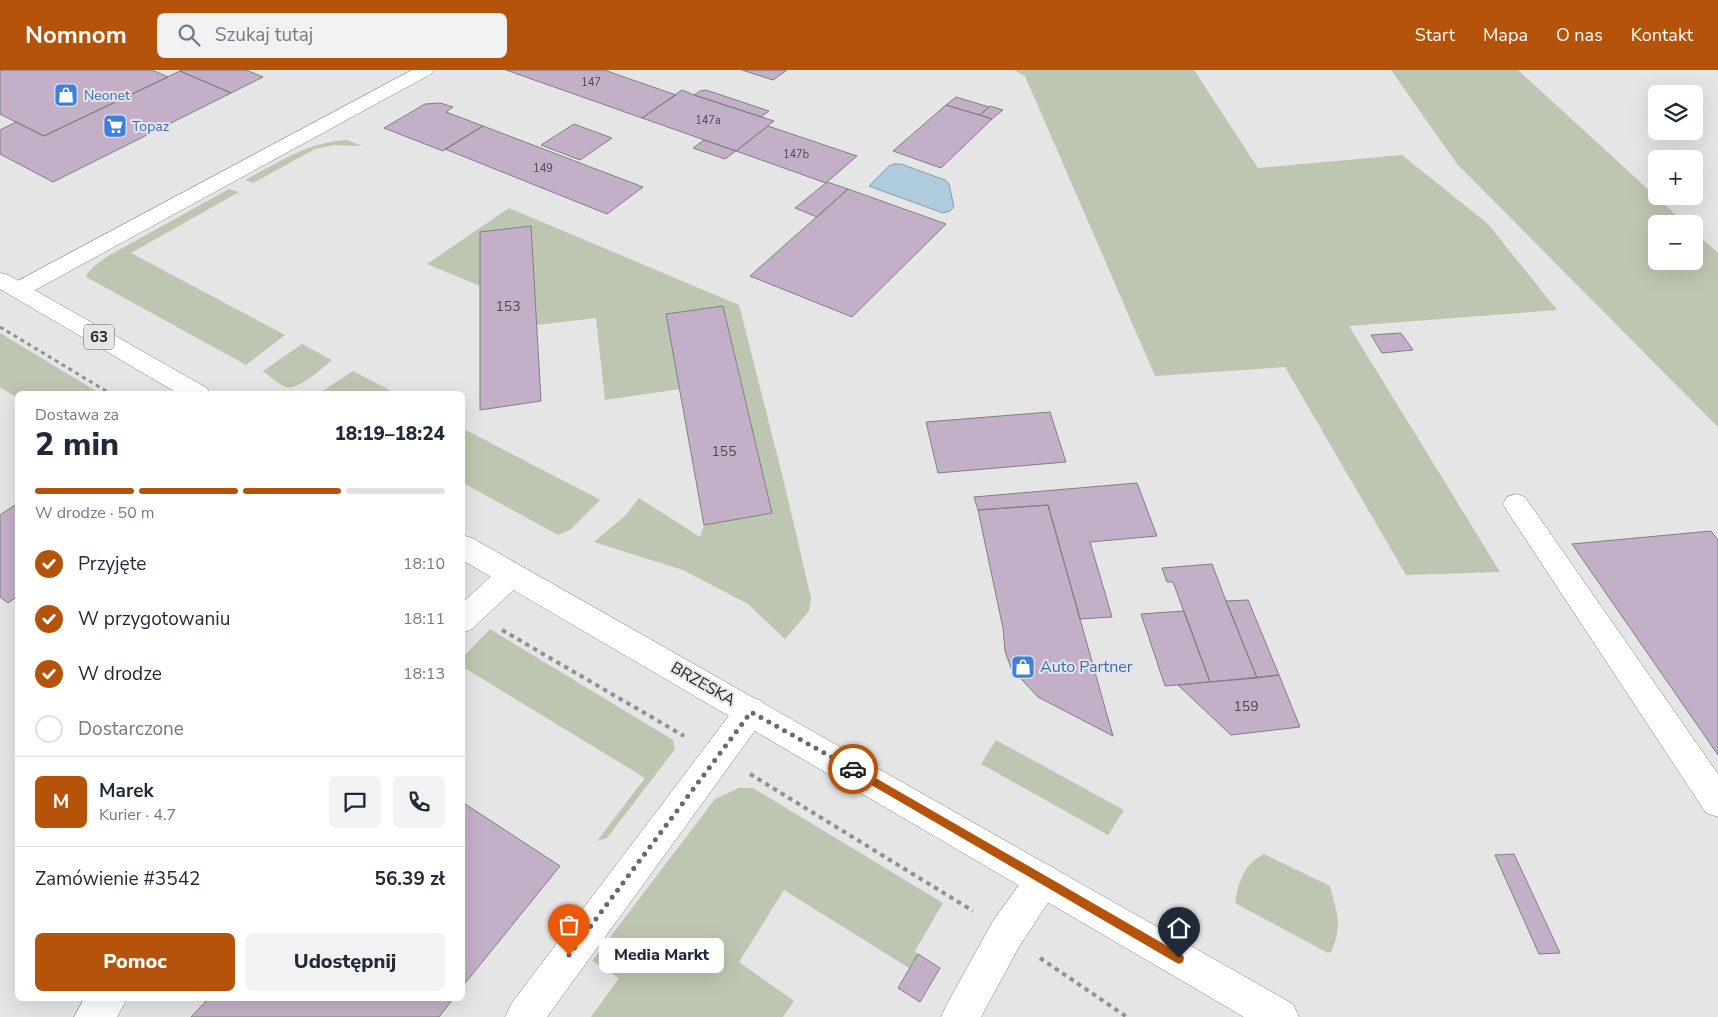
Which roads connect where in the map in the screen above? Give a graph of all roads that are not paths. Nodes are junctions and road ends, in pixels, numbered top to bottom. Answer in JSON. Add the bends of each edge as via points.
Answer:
{"nodes":[{"id":1,"x":425,"y":70,"type":"edge"},
{"id":2,"x":6,"y":284,"type":"edge"},
{"id":3,"x":193,"y":391,"type":"edge"},
{"id":4,"x":1516,"y":504,"type":"dead end"},
{"id":5,"x":465,"y":548,"type":"edge"},
{"id":6,"x":512,"y":574,"type":"junction"},
{"id":7,"x":467,"y":617,"type":"edge"},
{"id":8,"x":751,"y":712,"type":"junction"},
{"id":9,"x":1718,"y":802,"type":"edge"},
{"id":10,"x":1043,"y":880,"type":"junction"},
{"id":11,"x":106,"y":1001,"type":"edge"},
{"id":12,"x":93,"y":1017,"type":"edge"},
{"id":13,"x":524,"y":1017,"type":"edge"},
{"id":14,"x":960,"y":1017,"type":"edge"},
{"id":15,"x":1280,"y":1017,"type":"edge"}],
"edges":[{"from":1,"to":2,"type":"main road"},
{"from":2,"to":3,"type":"main road","number":"63"},
{"from":4,"to":9,"type":"main road"},
{"from":5,"to":6,"type":"main road","name":"BRZESKA"},
{"from":6,"to":7,"type":"main road"},
{"from":6,"to":8,"type":"main road","name":"BRZESKA"},
{"from":8,"to":10,"type":"main road","name":"BRZESKA"},
{"from":8,"to":13,"type":"main road"},
{"from":10,"to":14,"type":"main road","via":[[1006,934]]},
{"from":10,"to":15,"type":"main road","name":"BRZESKA"},
{"from":11,"to":12,"type":"main road"}]}
